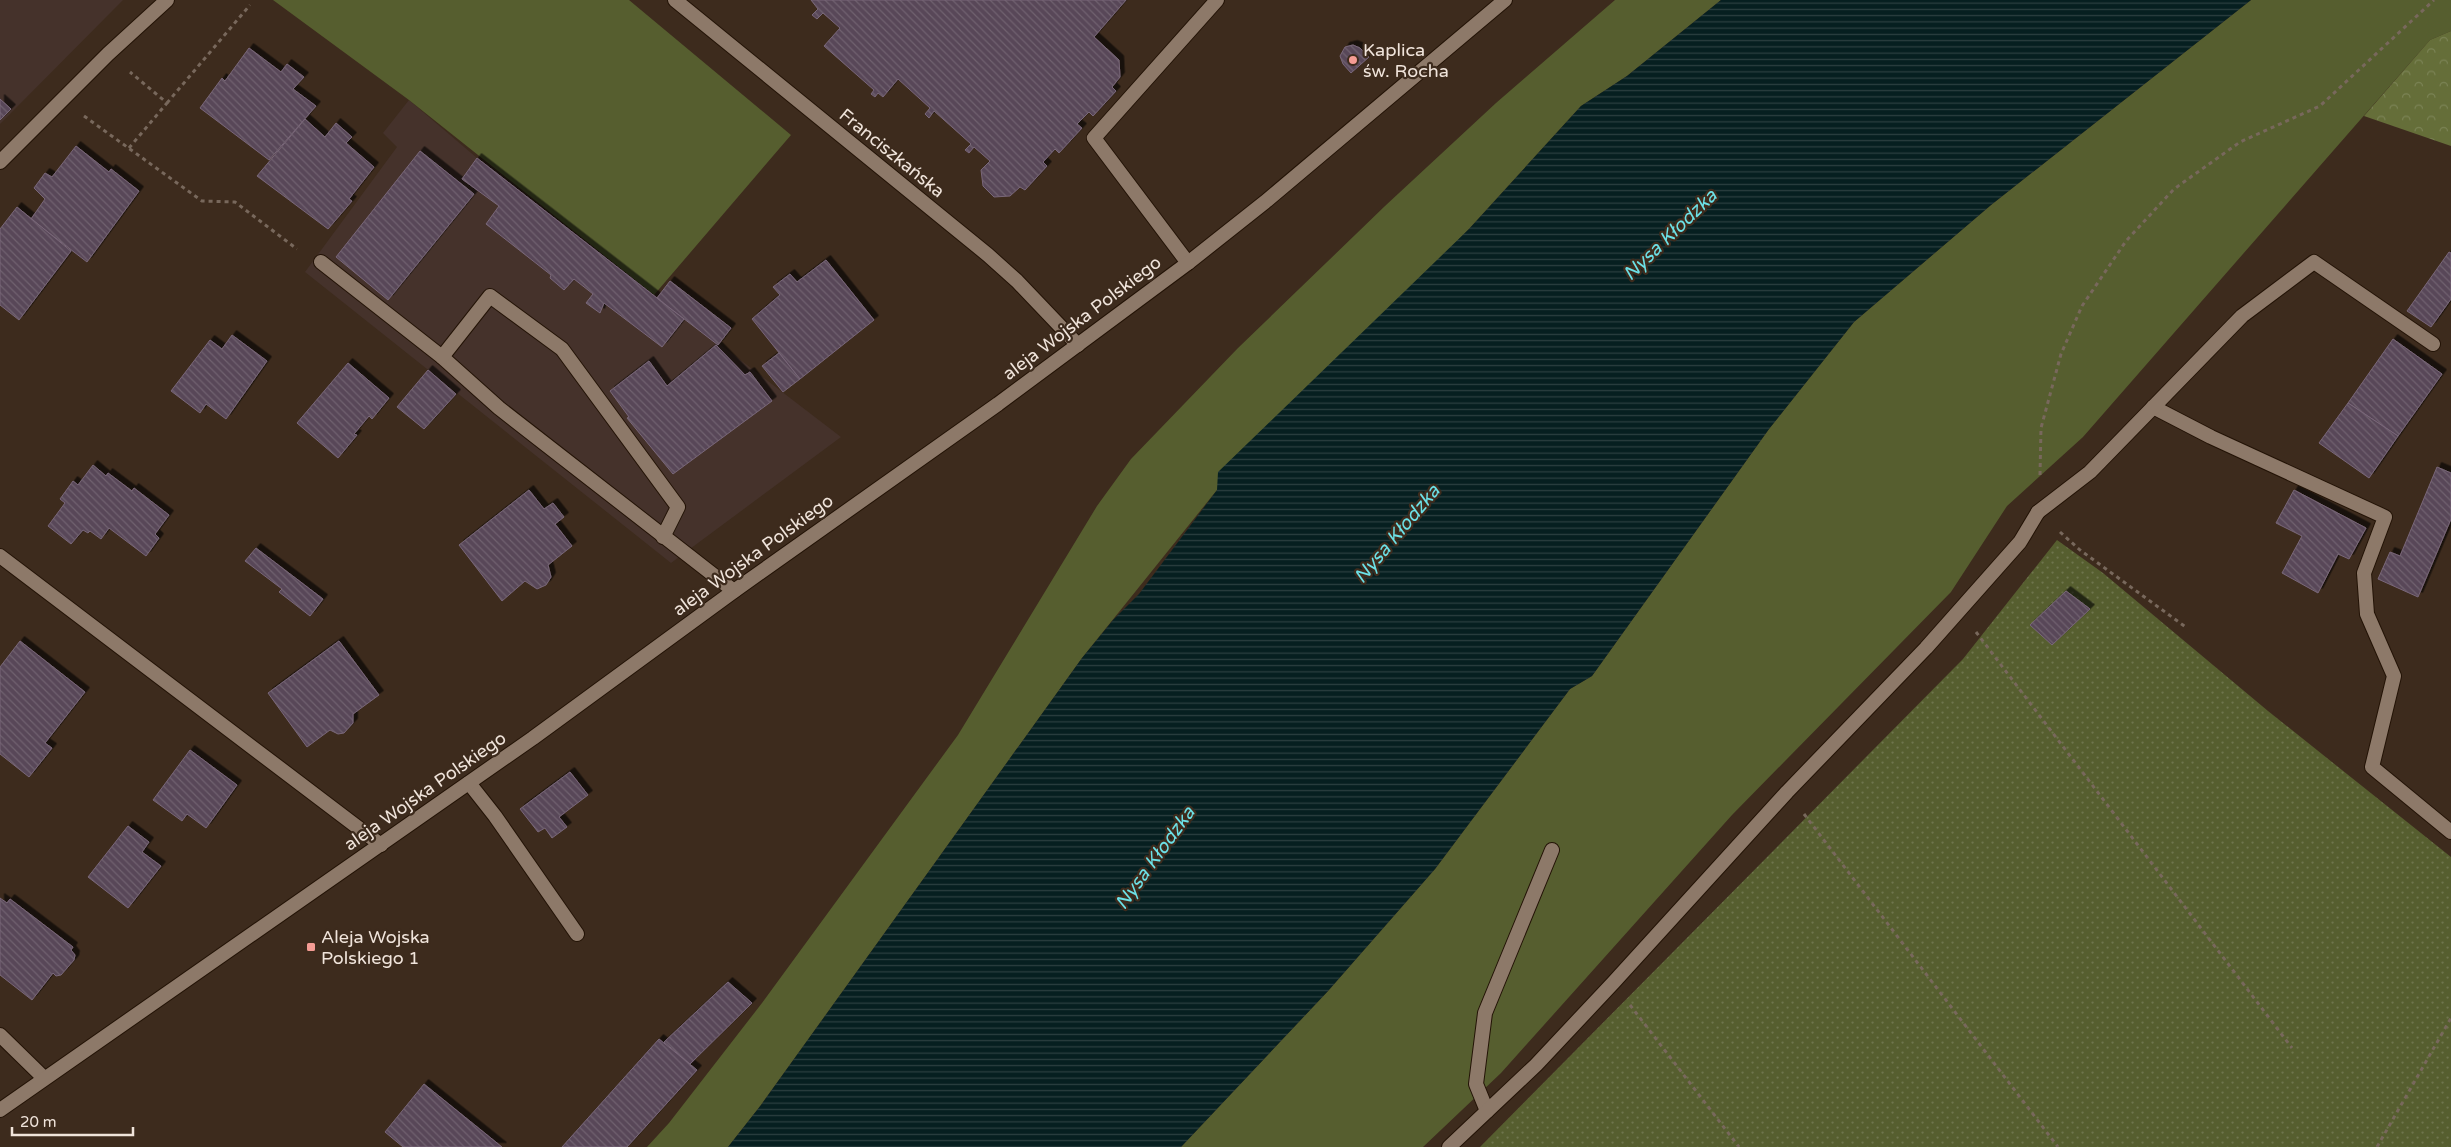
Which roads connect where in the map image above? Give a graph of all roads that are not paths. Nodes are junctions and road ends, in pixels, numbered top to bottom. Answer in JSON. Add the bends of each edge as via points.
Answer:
{"nodes":[{"id":1,"x":166,"y":0,"type":"edge"},
{"id":2,"x":674,"y":0,"type":"edge"},
{"id":3,"x":1217,"y":0,"type":"edge"},
{"id":4,"x":1504,"y":0,"type":"edge"},
{"id":5,"x":0,"y":162,"type":"edge"},
{"id":6,"x":321,"y":262,"type":"road end"},
{"id":7,"x":1188,"y":263,"type":"junction"},
{"id":8,"x":2433,"y":344,"type":"dead end"},
{"id":9,"x":1078,"y":345,"type":"junction"},
{"id":10,"x":442,"y":357,"type":"junction"},
{"id":11,"x":2152,"y":407,"type":"junction"},
{"id":12,"x":663,"y":537,"type":"junction"},
{"id":13,"x":0,"y":556,"type":"edge"},
{"id":14,"x":734,"y":591,"type":"junction"},
{"id":15,"x":469,"y":783,"type":"junction"},
{"id":16,"x":2451,"y":832,"type":"edge"},
{"id":17,"x":382,"y":845,"type":"junction"},
{"id":18,"x":1552,"y":850,"type":"dead end"},
{"id":19,"x":577,"y":934,"type":"dead end"},
{"id":20,"x":0,"y":1035,"type":"edge"},
{"id":21,"x":44,"y":1078,"type":"junction"},
{"id":22,"x":0,"y":1110,"type":"edge"},
{"id":23,"x":1487,"y":1111,"type":"junction"},
{"id":24,"x":1449,"y":1147,"type":"edge"}],
"edges":[{"from":1,"to":5,"type":"street"},
{"from":2,"to":9,"type":"street","name":"Franciszkańska","via":[[988,255]]},
{"from":3,"to":7,"type":"street","via":[[1094,138]]},
{"from":4,"to":7,"type":"street","name":"aleja Wojska Polskiego"},
{"from":6,"to":10,"type":"street"},
{"from":7,"to":9,"type":"street","name":"aleja Wojska Polskiego"},
{"from":8,"to":11,"type":"street","via":[[2314,262],[2242,316]]},
{"from":9,"to":14,"type":"street","name":"aleja Wojska Polskiego"},
{"from":10,"to":12,"type":"street","via":[[499,408]]},
{"from":10,"to":12,"type":"street","via":[[490,296],[562,350],[678,507]]},
{"from":11,"to":16,"type":"street","via":[[2385,517],[2364,573],[2367,614],[2394,676],[2372,767]]},
{"from":11,"to":23,"type":"street","via":[[2090,472],[2038,512],[2020,542],[1959,610],[1536,1065]]},
{"from":12,"to":14,"type":"street"},
{"from":13,"to":17,"type":"street"},
{"from":14,"to":15,"type":"street","name":"aleja Wojska Polskiego"},
{"from":15,"to":17,"type":"street","name":"aleja Wojska Polskiego"},
{"from":15,"to":19,"type":"street"},
{"from":17,"to":21,"type":"street","name":"aleja Wojska Polskiego"},
{"from":18,"to":23,"type":"street","via":[[1485,1013],[1476,1084]]},
{"from":20,"to":21,"type":"street"},
{"from":21,"to":22,"type":"street","name":"aleja Wojska Polskiego"},
{"from":23,"to":24,"type":"street"}]}
